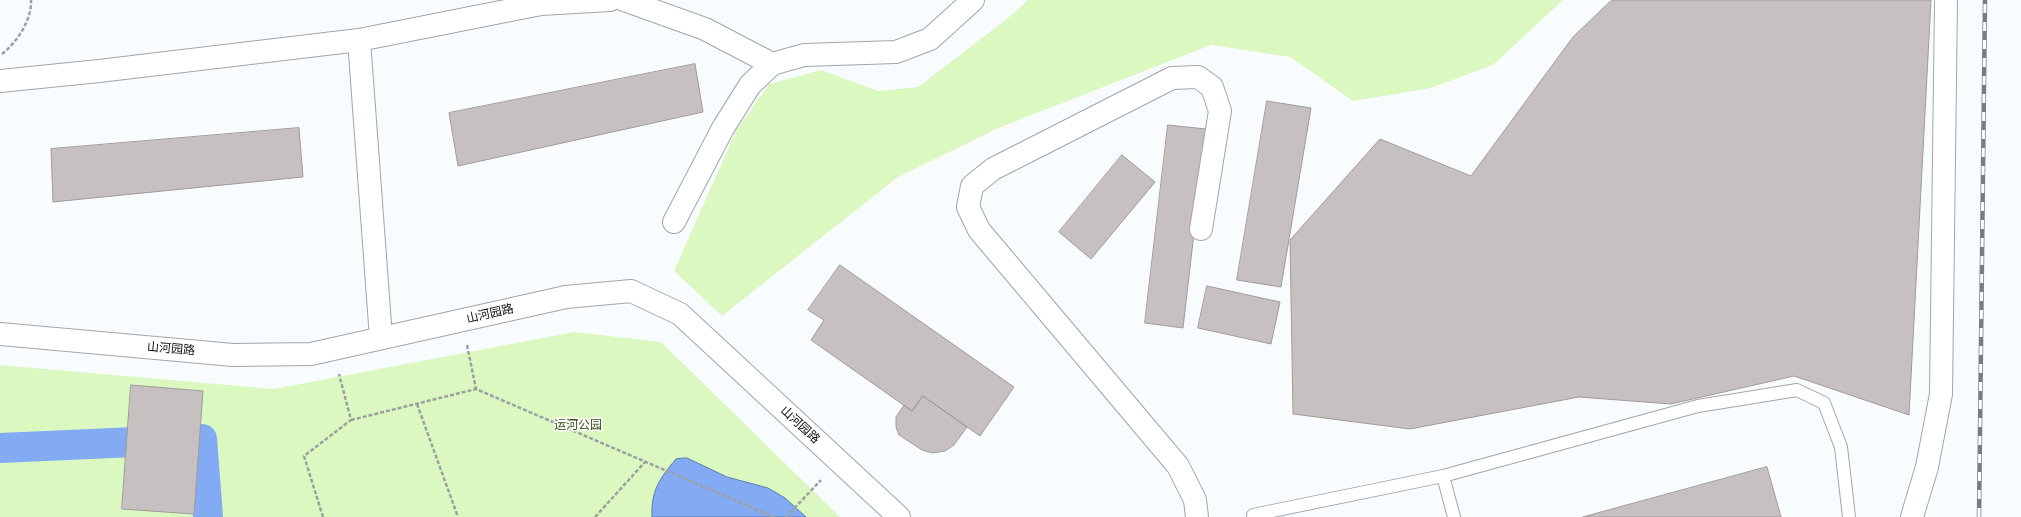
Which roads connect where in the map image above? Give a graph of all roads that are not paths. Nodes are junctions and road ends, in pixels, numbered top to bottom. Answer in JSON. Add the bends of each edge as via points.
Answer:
{"nodes":[{"id":1,"x":610,"y":0,"type":"edge"},
{"id":2,"x":624,"y":0,"type":"edge"},
{"id":3,"x":973,"y":0,"type":"edge"},
{"id":4,"x":1946,"y":0,"type":"edge"},
{"id":5,"x":359,"y":40,"type":"junction"},
{"id":6,"x":772,"y":64,"type":"junction"},
{"id":7,"x":0,"y":81,"type":"edge"},
{"id":8,"x":674,"y":222,"type":"dead end"},
{"id":9,"x":1201,"y":229,"type":"dead end"},
{"id":10,"x":0,"y":334,"type":"edge"},
{"id":11,"x":381,"y":338,"type":"junction"},
{"id":12,"x":1443,"y":476,"type":"junction"},
{"id":13,"x":1253,"y":515,"type":"dead end"},
{"id":14,"x":899,"y":517,"type":"edge"},
{"id":15,"x":1196,"y":517,"type":"edge"},
{"id":16,"x":1454,"y":517,"type":"edge"},
{"id":17,"x":1849,"y":517,"type":"edge"},
{"id":18,"x":1912,"y":517,"type":"edge"}],
"edges":[{"from":1,"to":5,"type":"street","via":[[541,4]]},
{"from":2,"to":6,"type":"street","via":[[705,29]]},
{"from":3,"to":6,"type":"street","via":[[930,39],[896,52],[804,55]]},
{"from":4,"to":18,"type":"street","via":[[1941,394],[1927,467]]},
{"from":5,"to":7,"type":"street"},
{"from":5,"to":11,"type":"street"},
{"from":6,"to":8,"type":"street","via":[[750,85],[723,128]]},
{"from":9,"to":15,"type":"street","via":[[1220,111],[1212,87],[1198,77],[1172,78],[993,169],[972,186],[968,207],[979,230],[1178,466],[1195,500]]},
{"from":10,"to":11,"type":"street","name":"山河园路","via":[[233,355],[311,354]]},
{"from":11,"to":14,"type":"street","name":"山河园路","via":[[566,296],[631,291],[680,314]]},
{"from":12,"to":13,"type":"lane"},
{"from":12,"to":16,"type":"lane"},
{"from":12,"to":17,"type":"lane","via":[[1698,406],[1797,390],[1824,403],[1841,447]]}]}
